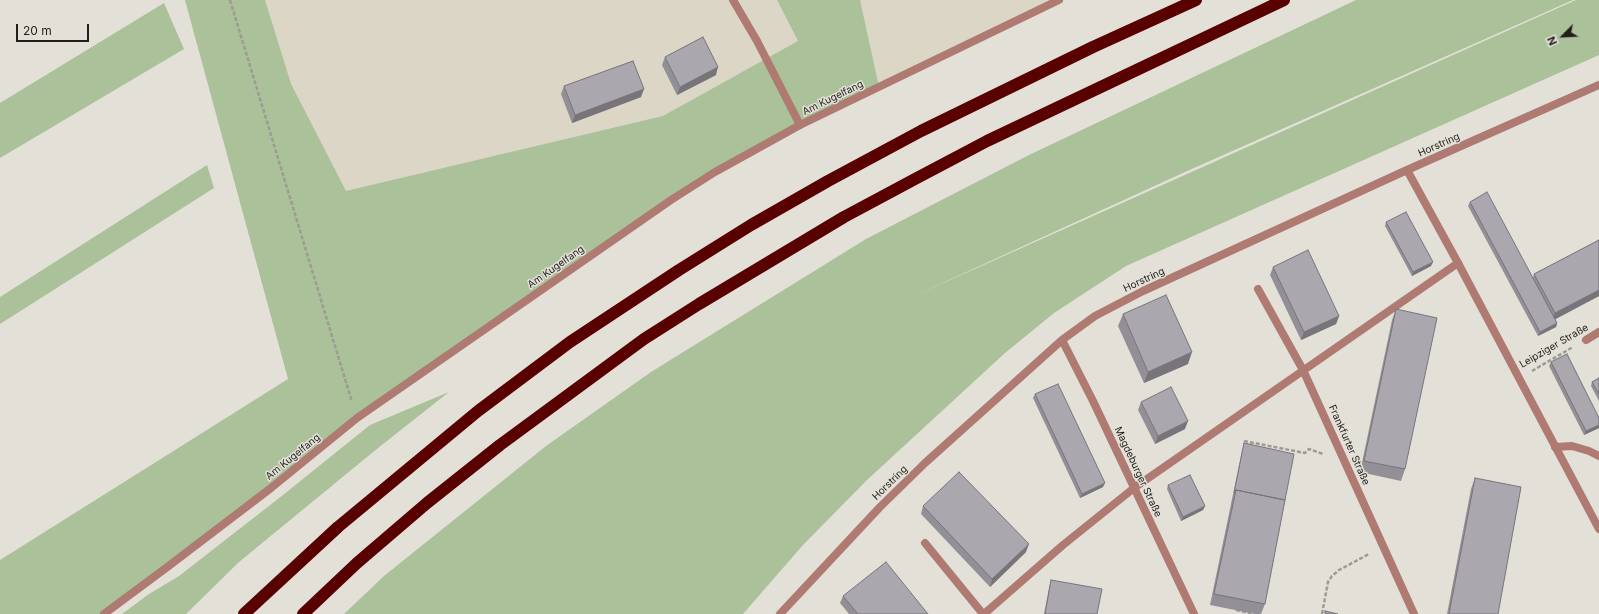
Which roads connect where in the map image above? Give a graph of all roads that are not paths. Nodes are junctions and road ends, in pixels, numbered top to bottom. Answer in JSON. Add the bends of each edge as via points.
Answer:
{"nodes":[{"id":1,"x":733,"y":0,"type":"edge"},
{"id":2,"x":1059,"y":0,"type":"edge"},
{"id":3,"x":1196,"y":0,"type":"edge"},
{"id":4,"x":1284,"y":0,"type":"edge"},
{"id":5,"x":1599,"y":84,"type":"edge"},
{"id":6,"x":800,"y":124,"type":"junction"},
{"id":7,"x":1407,"y":170,"type":"junction"},
{"id":8,"x":1458,"y":263,"type":"junction"},
{"id":9,"x":1258,"y":289,"type":"dead end"},
{"id":10,"x":1599,"y":332,"type":"edge"},
{"id":11,"x":1062,"y":340,"type":"junction"},
{"id":12,"x":1586,"y":340,"type":"road end"},
{"id":13,"x":1303,"y":370,"type":"junction"},
{"id":14,"x":1555,"y":447,"type":"junction"},
{"id":15,"x":1599,"y":456,"type":"edge"},
{"id":16,"x":1134,"y":488,"type":"junction"},
{"id":17,"x":1599,"y":529,"type":"edge"},
{"id":18,"x":925,"y":543,"type":"dead end"},
{"id":19,"x":104,"y":614,"type":"edge"},
{"id":20,"x":244,"y":614,"type":"edge"},
{"id":21,"x":302,"y":614,"type":"edge"},
{"id":22,"x":780,"y":614,"type":"edge"},
{"id":23,"x":983,"y":614,"type":"edge"},
{"id":24,"x":1194,"y":614,"type":"edge"},
{"id":25,"x":1414,"y":614,"type":"edge"}],
"edges":[{"from":1,"to":6,"type":"street","via":[[757,40]]},
{"from":2,"to":6,"type":"street","name":"Am Kugelfang"},
{"from":3,"to":20,"type":"highway","via":[[1086,50],[921,131],[815,188],[679,270],[570,342],[478,411],[338,527]]},
{"from":4,"to":21,"type":"highway","via":[[987,141],[844,217],[698,304],[644,339],[500,445],[357,563]]},
{"from":5,"to":7,"type":"street","name":"Horstring"},
{"from":6,"to":19,"type":"street","name":"Am Kugelfang","via":[[671,200],[357,418],[271,488]]},
{"from":7,"to":8,"type":"street"},
{"from":7,"to":11,"type":"street","name":"Horstring","via":[[1137,294],[1095,316]]},
{"from":8,"to":13,"type":"street"},
{"from":8,"to":14,"type":"street"},
{"from":9,"to":13,"type":"street","name":"Frankfurter Straße"},
{"from":10,"to":12,"type":"street","name":"Leipziger Straße"},
{"from":11,"to":16,"type":"street","name":"Magdeburger Straße"},
{"from":11,"to":22,"type":"street","name":"Horstring","via":[[880,507]]},
{"from":13,"to":16,"type":"street"},
{"from":13,"to":25,"type":"street","name":"Frankfurter Straße"},
{"from":14,"to":15,"type":"street","via":[[1572,446]]},
{"from":14,"to":17,"type":"street"},
{"from":16,"to":23,"type":"street"},
{"from":16,"to":24,"type":"street","name":"Magdeburger Straße"},
{"from":18,"to":23,"type":"street"}]}
